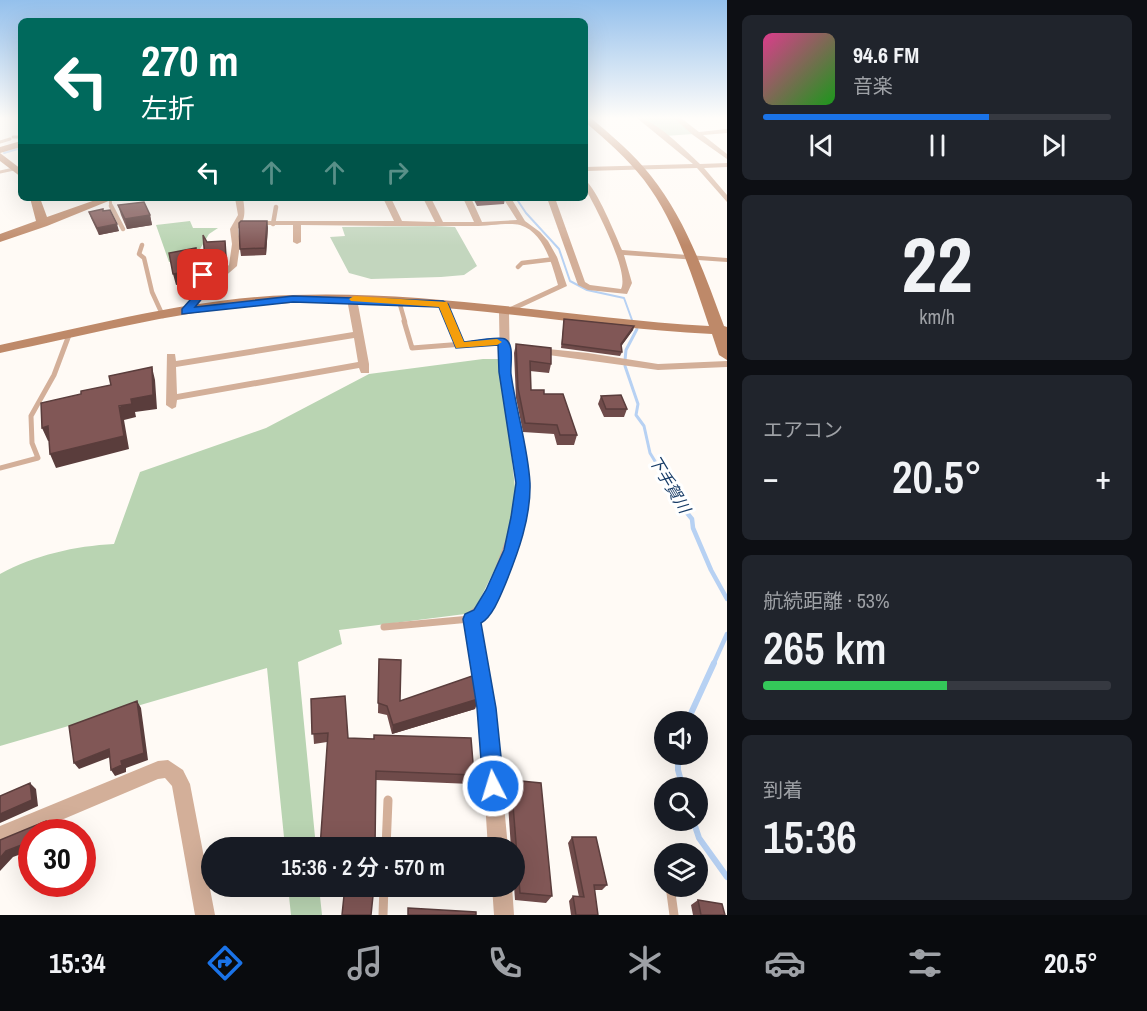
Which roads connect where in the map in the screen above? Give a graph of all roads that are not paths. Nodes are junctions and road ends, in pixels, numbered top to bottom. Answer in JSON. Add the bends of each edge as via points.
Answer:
{"nodes":[{"id":1,"x":6,"y":161,"type":"edge"},
{"id":2,"x":633,"y":161,"type":"edge"},
{"id":3,"x":693,"y":161,"type":"edge"},
{"id":4,"x":727,"y":165,"type":"edge"},
{"id":5,"x":700,"y":167,"type":"junction"},
{"id":6,"x":639,"y":168,"type":"junction"},
{"id":7,"x":588,"y":169,"type":"edge"},
{"id":8,"x":18,"y":171,"type":"edge"},
{"id":9,"x":0,"y":172,"type":"edge"},
{"id":10,"x":588,"y":187,"type":"edge"},
{"id":11,"x":727,"y":200,"type":"edge"},
{"id":12,"x":37,"y":201,"type":"edge"},
{"id":13,"x":102,"y":201,"type":"edge"},
{"id":14,"x":110,"y":201,"type":"edge"},
{"id":15,"x":240,"y":201,"type":"edge"},
{"id":16,"x":388,"y":201,"type":"edge"},
{"id":17,"x":429,"y":201,"type":"edge"},
{"id":18,"x":468,"y":201,"type":"edge"},
{"id":19,"x":509,"y":201,"type":"edge"},
{"id":20,"x":552,"y":201,"type":"edge"},
{"id":21,"x":276,"y":207,"type":"dead end"},
{"id":22,"x":241,"y":222,"type":"junction"},
{"id":23,"x":521,"y":222,"type":"junction"},
{"id":24,"x":44,"y":224,"type":"junction"},
{"id":25,"x":273,"y":224,"type":"junction"},
{"id":26,"x":297,"y":224,"type":"junction"},
{"id":27,"x":399,"y":224,"type":"junction"},
{"id":28,"x":440,"y":224,"type":"junction"},
{"id":29,"x":478,"y":224,"type":"junction"},
{"id":30,"x":123,"y":229,"type":"edge"},
{"id":31,"x":0,"y":238,"type":"edge"},
{"id":32,"x":297,"y":242,"type":"dead end"},
{"id":33,"x":142,"y":245,"type":"dead end"},
{"id":34,"x":619,"y":252,"type":"junction"},
{"id":35,"x":691,"y":257,"type":"junction"},
{"id":36,"x":555,"y":259,"type":"junction"},
{"id":37,"x":202,"y":260,"type":"edge"},
{"id":38,"x":727,"y":260,"type":"edge"},
{"id":39,"x":518,"y":267,"type":"dead end"},
{"id":40,"x":204,"y":290,"type":"junction"},
{"id":41,"x":352,"y":299,"type":"junction"},
{"id":42,"x":399,"y":301,"type":"junction"},
{"id":43,"x":443,"y":304,"type":"junction"},
{"id":44,"x":508,"y":310,"type":"junction"},
{"id":45,"x":186,"y":312,"type":"junction"},
{"id":46,"x":163,"y":316,"type":"junction"},
{"id":47,"x":722,"y":331,"type":"edge"},
{"id":48,"x":358,"y":334,"type":"junction"},
{"id":49,"x":69,"y":335,"type":"junction"},
{"id":50,"x":460,"y":345,"type":"junction"},
{"id":51,"x":506,"y":345,"type":"junction"},
{"id":52,"x":0,"y":349,"type":"edge"},
{"id":53,"x":532,"y":351,"type":"edge"},
{"id":54,"x":727,"y":355,"type":"edge"},
{"id":55,"x":727,"y":364,"type":"edge"},
{"id":56,"x":0,"y":468,"type":"edge"},
{"id":57,"x":471,"y":619,"type":"junction"},
{"id":58,"x":384,"y":627,"type":"dead end"},
{"id":59,"x":388,"y":800,"type":"dead end"},
{"id":60,"x":0,"y":836,"type":"edge"},
{"id":61,"x":386,"y":837,"type":"edge"},
{"id":62,"x":497,"y":837,"type":"edge"},
{"id":63,"x":384,"y":897,"type":"edge"},
{"id":64,"x":503,"y":897,"type":"edge"},
{"id":65,"x":672,"y":897,"type":"edge"},
{"id":66,"x":205,"y":915,"type":"edge"},
{"id":67,"x":383,"y":915,"type":"edge"},
{"id":68,"x":504,"y":915,"type":"edge"},
{"id":69,"x":674,"y":915,"type":"edge"}],
"edges":[{"from":1,"to":8,"type":"street"},
{"from":2,"to":6,"type":"street"},
{"from":3,"to":5,"type":"street"},
{"from":4,"to":5,"type":"street"},
{"from":5,"to":6,"type":"street"},
{"from":5,"to":11,"type":"street"},
{"from":6,"to":7,"type":"street"},
{"from":6,"to":35,"type":"street","via":[[656,189]]},
{"from":8,"to":9,"type":"lane"},
{"from":10,"to":34,"type":"street"},
{"from":12,"to":24,"type":"street"},
{"from":13,"to":24,"type":"street"},
{"from":14,"to":30,"type":"lane"},
{"from":15,"to":22,"type":"street"},
{"from":16,"to":27,"type":"street"},
{"from":17,"to":28,"type":"street"},
{"from":18,"to":29,"type":"street"},
{"from":19,"to":23,"type":"street"},
{"from":20,"to":34,"type":"street","via":[[581,283],[624,292],[628,283]]},
{"from":21,"to":25,"type":"lane"},
{"from":22,"to":25,"type":"street"},
{"from":22,"to":40,"type":"street","via":[[234,229],[233,266]]},
{"from":23,"to":29,"type":"street"},
{"from":23,"to":36,"type":"street","via":[[544,239]]},
{"from":24,"to":31,"type":"street"},
{"from":25,"to":26,"type":"street"},
{"from":26,"to":27,"type":"street"},
{"from":26,"to":32,"type":"street"},
{"from":27,"to":28,"type":"street"},
{"from":28,"to":29,"type":"street"},
{"from":33,"to":46,"type":"lane","via":[[139,254],[144,258]]},
{"from":34,"to":35,"type":"street"},
{"from":35,"to":38,"type":"street"},
{"from":35,"to":47,"type":"street"},
{"from":36,"to":39,"type":"lane","via":[[522,263]]},
{"from":36,"to":44,"type":"street","via":[[563,286]]},
{"from":37,"to":40,"type":"lane"},
{"from":40,"to":45,"type":"street"},
{"from":41,"to":42,"type":"street"},
{"from":41,"to":45,"type":"street","via":[[272,300]]},
{"from":41,"to":48,"type":"street"},
{"from":42,"to":43,"type":"street"},
{"from":42,"to":50,"type":"lane","via":[[412,348]]},
{"from":43,"to":44,"type":"street"},
{"from":43,"to":50,"type":"lane"},
{"from":44,"to":47,"type":"street"},
{"from":44,"to":51,"type":"street","via":[[504,312]]},
{"from":45,"to":46,"type":"street"},
{"from":46,"to":49,"type":"street"},
{"from":47,"to":54,"type":"street"},
{"from":48,"to":48,"type":"street","via":[[171,360],[172,401],[364,368]]},
{"from":49,"to":52,"type":"street"},
{"from":49,"to":56,"type":"lane","via":[[54,375],[31,416],[32,443],[38,458]]},
{"from":50,"to":51,"type":"lane"},
{"from":51,"to":57,"type":"street","via":[[505,372],[523,483],[519,517],[512,550],[493,593],[480,615]]},
{"from":53,"to":55,"type":"street","via":[[658,367]]},
{"from":57,"to":58,"type":"lane"},
{"from":57,"to":62,"type":"street","via":[[487,708]]},
{"from":59,"to":61,"type":"lane"},
{"from":60,"to":66,"type":"street","via":[[168,769],[181,784]]},
{"from":63,"to":67,"type":"lane"},
{"from":64,"to":68,"type":"street"},
{"from":65,"to":69,"type":"lane"}]}
